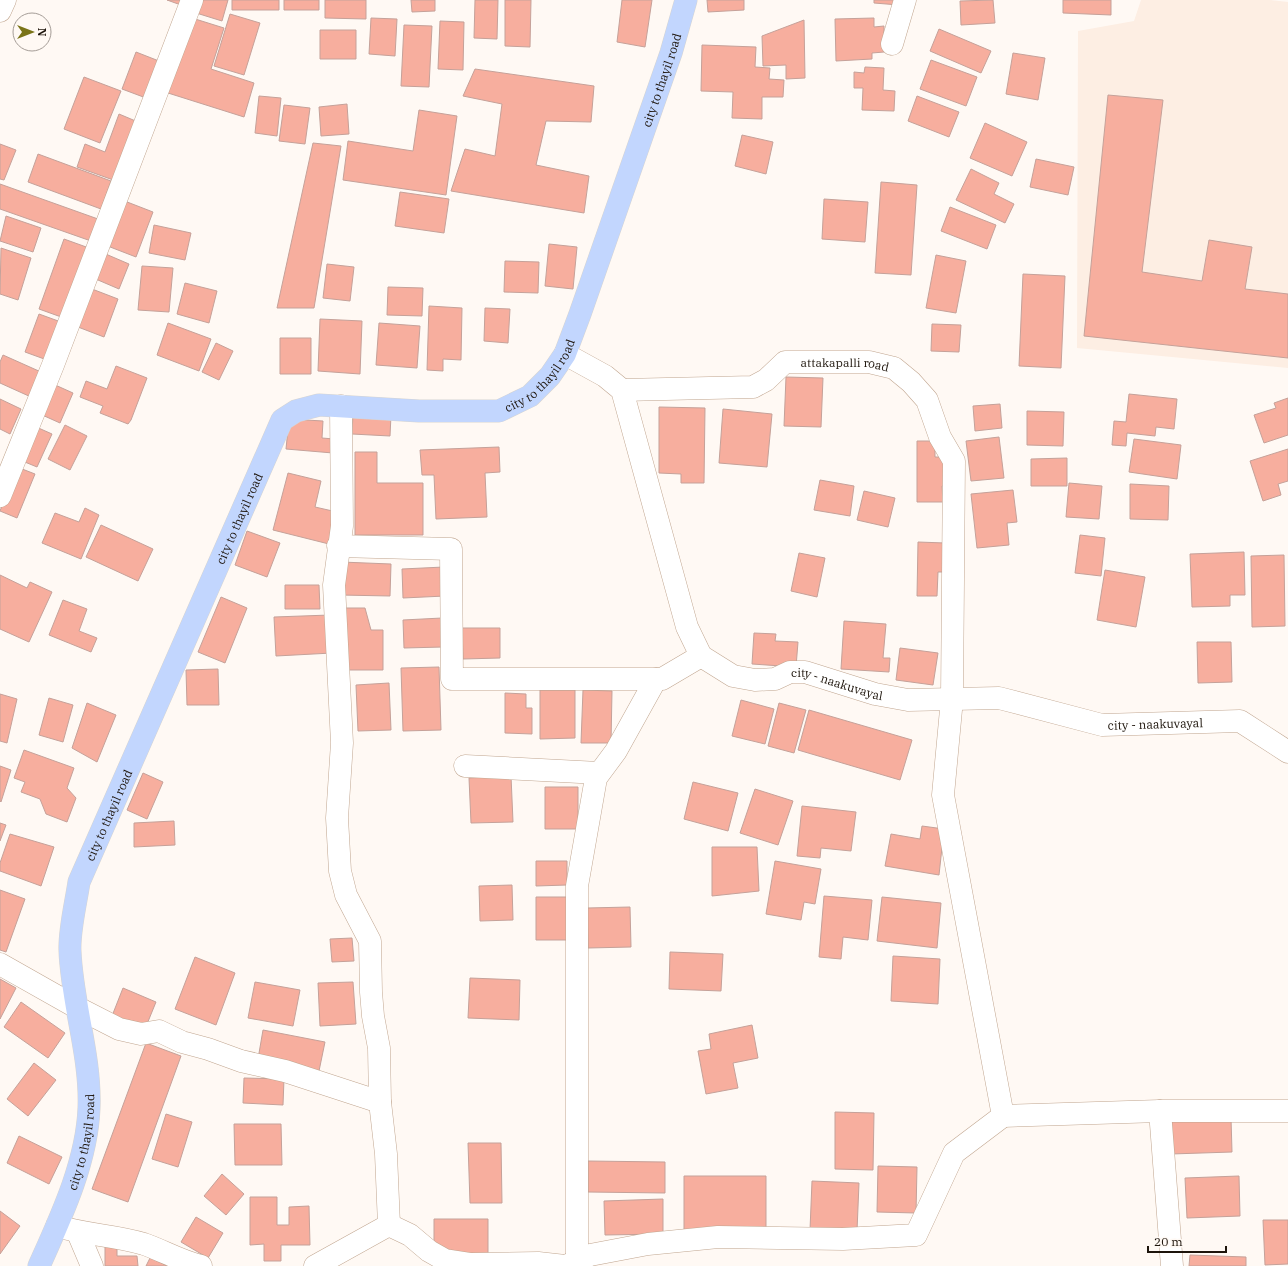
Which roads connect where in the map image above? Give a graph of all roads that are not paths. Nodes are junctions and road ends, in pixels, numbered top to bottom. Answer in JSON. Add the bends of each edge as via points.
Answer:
{"nodes":[{"id":1,"x":5,"y":0,"type":"edge"},
{"id":2,"x":192,"y":0,"type":"edge"},
{"id":3,"x":686,"y":0,"type":"edge"},
{"id":4,"x":904,"y":0,"type":"edge"},
{"id":5,"x":0,"y":11,"type":"edge"},
{"id":6,"x":892,"y":44,"type":"dead end"},
{"id":7,"x":565,"y":354,"type":"junction"},
{"id":8,"x":622,"y":390,"type":"junction"},
{"id":9,"x":341,"y":406,"type":"junction"},
{"id":10,"x":0,"y":496,"type":"edge"},
{"id":11,"x":338,"y":546,"type":"junction"},
{"id":12,"x":701,"y":656,"type":"junction"},
{"id":13,"x":656,"y":679,"type":"junction"},
{"id":14,"x":952,"y":699,"type":"junction"},
{"id":15,"x":1288,"y":752,"type":"edge"},
{"id":16,"x":466,"y":766,"type":"dead end"},
{"id":17,"x":599,"y":773,"type":"junction"},
{"id":18,"x":0,"y":964,"type":"edge"},
{"id":19,"x":76,"y":1007,"type":"junction"},
{"id":20,"x":380,"y":1102,"type":"junction"},
{"id":21,"x":1160,"y":1111,"type":"junction"},
{"id":22,"x":1288,"y":1111,"type":"edge"},
{"id":23,"x":1003,"y":1116,"type":"junction"},
{"id":24,"x":389,"y":1225,"type":"junction"},
{"id":25,"x":57,"y":1226,"type":"junction"},
{"id":26,"x":78,"y":1233,"type":"junction"},
{"id":27,"x":570,"y":1264,"type":"edge"},
{"id":28,"x":39,"y":1266,"type":"edge"},
{"id":29,"x":92,"y":1266,"type":"edge"},
{"id":30,"x":201,"y":1266,"type":"edge"},
{"id":31,"x":315,"y":1266,"type":"edge"},
{"id":32,"x":1172,"y":1266,"type":"edge"}],
"edges":[{"from":1,"to":5,"type":"street"},
{"from":2,"to":10,"type":"street","via":[[56,358]]},
{"from":3,"to":7,"type":"main road","name":"city to thayil road","via":[[672,53]]},
{"from":4,"to":6,"type":"street"},
{"from":7,"to":8,"type":"street","via":[[604,376]]},
{"from":7,"to":9,"type":"main road","name":"city to thayil road","via":[[550,376],[530,396],[498,411],[419,411]]},
{"from":8,"to":12,"type":"street","via":[[687,627]]},
{"from":8,"to":14,"type":"street","name":"attakapalli road","via":[[753,388],[785,362],[868,362],[894,368],[911,382],[927,400],[940,437],[954,461]]},
{"from":9,"to":11,"type":"street","via":[[342,526]]},
{"from":9,"to":19,"type":"main road","name":"city to thayil road","via":[[319,405],[296,411],[282,420],[254,481],[79,882],[70,950]]},
{"from":11,"to":13,"type":"street","via":[[451,548],[452,679]]},
{"from":11,"to":20,"type":"street","via":[[334,585],[342,743],[337,818],[340,871],[346,895],[370,941],[373,1016],[379,1048]]},
{"from":12,"to":13,"type":"street","via":[[662,679]]},
{"from":12,"to":14,"type":"street","name":"city - naakuvayal","via":[[733,676],[755,680],[775,679],[790,672],[805,672],[874,694],[902,699]]},
{"from":13,"to":17,"type":"street","via":[[616,751]]},
{"from":14,"to":15,"type":"street","name":"city - naakuvayal","via":[[999,698],[1102,725],[1240,721]]},
{"from":14,"to":23,"type":"street","name":"attakapalli road","via":[[943,796]]},
{"from":16,"to":17,"type":"street"},
{"from":17,"to":27,"type":"street","via":[[577,886]]},
{"from":18,"to":19,"type":"street"},
{"from":19,"to":20,"type":"street","via":[[120,1029],[141,1034],[158,1031],[182,1042],[240,1061],[285,1071]]},
{"from":19,"to":25,"type":"main road","name":"city to thayil road","via":[[87,1062],[89,1108],[80,1165]]},
{"from":20,"to":24,"type":"street","via":[[386,1154]]},
{"from":21,"to":22,"type":"street"},
{"from":21,"to":23,"type":"street"},
{"from":21,"to":32,"type":"street"},
{"from":23,"to":27,"type":"street","via":[[954,1153],[916,1235],[843,1239],[718,1237],[648,1244],[590,1255]]},
{"from":24,"to":27,"type":"street","via":[[410,1235],[445,1260],[471,1264]]},
{"from":24,"to":31,"type":"street"},
{"from":25,"to":26,"type":"street"},
{"from":25,"to":28,"type":"main road","name":"city to thayil road"},
{"from":26,"to":29,"type":"street"},
{"from":26,"to":30,"type":"street","via":[[98,1234],[144,1244],[183,1262]]}]}
